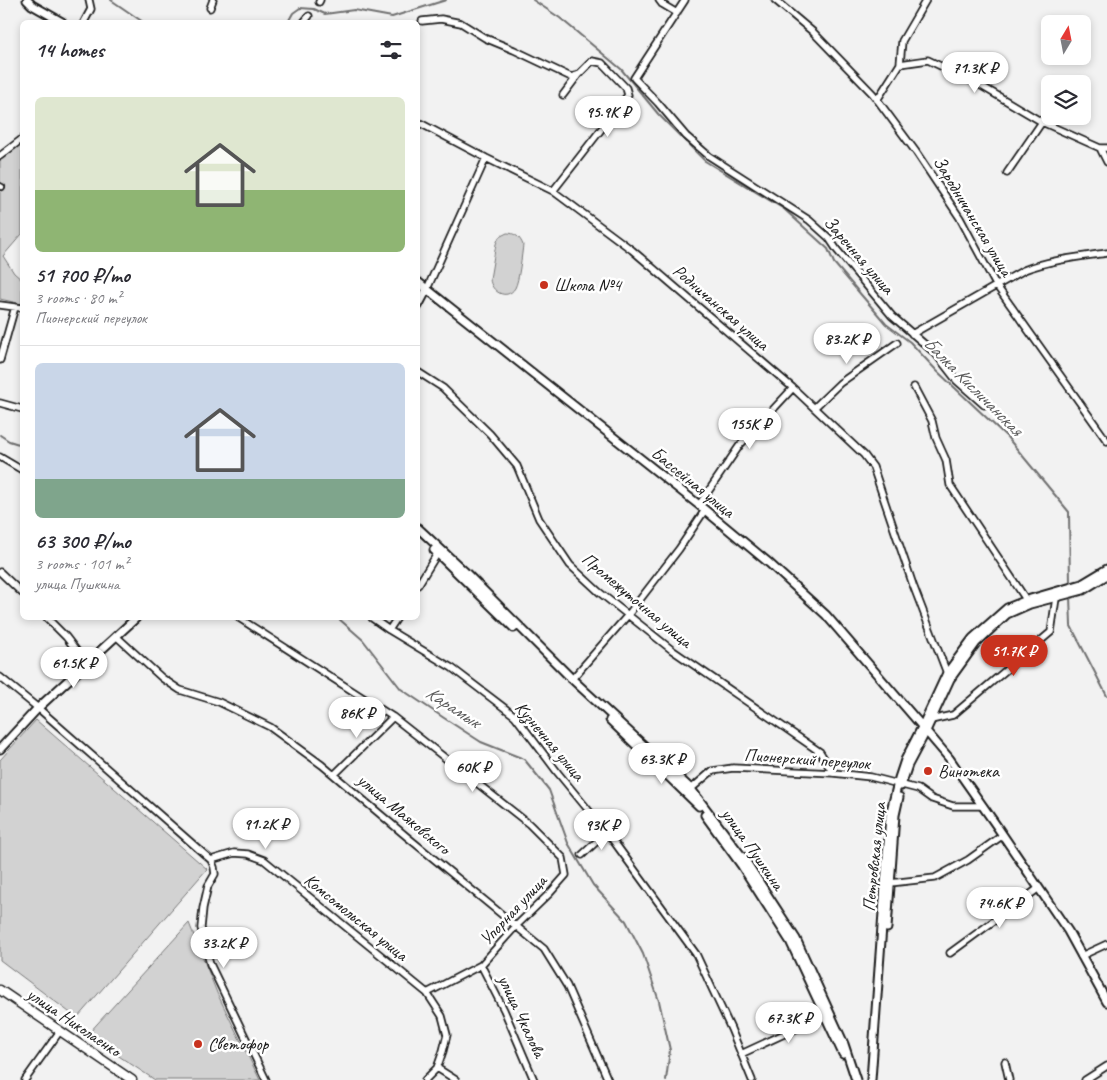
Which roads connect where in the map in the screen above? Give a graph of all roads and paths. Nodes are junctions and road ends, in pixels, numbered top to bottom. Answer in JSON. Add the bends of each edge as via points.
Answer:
{"nodes":[{"id":1,"x":27,"y":0,"type":"edge"},
{"id":2,"x":89,"y":0,"type":"edge"},
{"id":3,"x":213,"y":0,"type":"edge"},
{"id":4,"x":658,"y":0,"type":"edge"},
{"id":5,"x":685,"y":0,"type":"edge"},
{"id":6,"x":775,"y":0,"type":"edge"},
{"id":7,"x":926,"y":0,"type":"edge"},
{"id":8,"x":210,"y":8,"type":"dead end"},
{"id":9,"x":678,"y":13,"type":"junction"},
{"id":10,"x":309,"y":16,"type":"dead end"},
{"id":11,"x":58,"y":20,"type":"edge"},
{"id":12,"x":85,"y":20,"type":"edge"},
{"id":13,"x":306,"y":20,"type":"edge"},
{"id":14,"x":422,"y":21,"type":"dead end"},
{"id":15,"x":900,"y":64,"type":"junction"},
{"id":16,"x":578,"y":75,"type":"junction"},
{"id":17,"x":563,"y":95,"type":"dead end"},
{"id":18,"x":877,"y":100,"type":"junction"},
{"id":19,"x":1041,"y":122,"type":"edge"},
{"id":20,"x":420,"y":123,"type":"edge"},
{"id":21,"x":1044,"y":125,"type":"edge"},
{"id":22,"x":1047,"y":125,"type":"edge"},
{"id":23,"x":20,"y":141,"type":"edge"},
{"id":24,"x":1100,"y":148,"type":"junction"},
{"id":25,"x":1107,"y":148,"type":"edge"},
{"id":26,"x":0,"y":156,"type":"edge"},
{"id":27,"x":486,"y":158,"type":"junction"},
{"id":28,"x":1107,"y":162,"type":"edge"},
{"id":29,"x":1007,"y":173,"type":"dead end"},
{"id":30,"x":553,"y":191,"type":"junction"},
{"id":31,"x":1106,"y":254,"type":"edge"},
{"id":32,"x":420,"y":284,"type":"edge"},
{"id":33,"x":996,"y":285,"type":"junction"},
{"id":34,"x":427,"y":289,"type":"junction"},
{"id":35,"x":420,"y":302,"type":"edge"},
{"id":36,"x":0,"y":305,"type":"edge"},
{"id":37,"x":15,"y":307,"type":"junction"},
{"id":38,"x":20,"y":308,"type":"edge"},
{"id":39,"x":912,"y":334,"type":"junction"},
{"id":40,"x":897,"y":343,"type":"dead end"},
{"id":41,"x":0,"y":360,"type":"edge"},
{"id":42,"x":420,"y":373,"type":"edge"},
{"id":43,"x":914,"y":387,"type":"dead end"},
{"id":44,"x":793,"y":388,"type":"junction"},
{"id":45,"x":0,"y":403,"type":"edge"},
{"id":46,"x":984,"y":405,"type":"dead end"},
{"id":47,"x":20,"y":408,"type":"edge"},
{"id":48,"x":814,"y":408,"type":"junction"},
{"id":49,"x":1107,"y":441,"type":"edge"},
{"id":50,"x":0,"y":457,"type":"edge"},
{"id":51,"x":20,"y":469,"type":"edge"},
{"id":52,"x":702,"y":507,"type":"junction"},
{"id":53,"x":420,"y":530,"type":"edge"},
{"id":54,"x":420,"y":536,"type":"edge"},
{"id":55,"x":440,"y":553,"type":"junction"},
{"id":56,"x":1107,"y":569,"type":"edge"},
{"id":57,"x":0,"y":572,"type":"edge"},
{"id":58,"x":1107,"y":575,"type":"edge"},
{"id":59,"x":420,"y":582,"type":"edge"},
{"id":60,"x":1083,"y":587,"type":"junction"},
{"id":61,"x":20,"y":591,"type":"edge"},
{"id":62,"x":1056,"y":598,"type":"junction"},
{"id":63,"x":1028,"y":602,"type":"junction"},
{"id":64,"x":628,"y":615,"type":"junction"},
{"id":65,"x":49,"y":620,"type":"edge"},
{"id":66,"x":134,"y":620,"type":"edge"},
{"id":67,"x":243,"y":620,"type":"edge"},
{"id":68,"x":375,"y":620,"type":"edge"},
{"id":69,"x":396,"y":620,"type":"edge"},
{"id":70,"x":389,"y":630,"type":"junction"},
{"id":71,"x":116,"y":636,"type":"junction"},
{"id":72,"x":86,"y":663,"type":"junction"},
{"id":73,"x":948,"y":676,"type":"junction"},
{"id":74,"x":0,"y":677,"type":"edge"},
{"id":75,"x":572,"y":679,"type":"junction"},
{"id":76,"x":38,"y":708,"type":"junction"},
{"id":77,"x":393,"y":717,"type":"junction"},
{"id":78,"x":931,"y":720,"type":"junction"},
{"id":79,"x":924,"y":729,"type":"junction"},
{"id":80,"x":0,"y":749,"type":"edge"},
{"id":81,"x":833,"y":773,"type":"junction"},
{"id":82,"x":334,"y":775,"type":"junction"},
{"id":83,"x":899,"y":784,"type":"junction"},
{"id":84,"x":691,"y":790,"type":"junction"},
{"id":85,"x":983,"y":806,"type":"junction"},
{"id":86,"x":607,"y":832,"type":"junction"},
{"id":87,"x":1002,"y":835,"type":"junction"},
{"id":88,"x":582,"y":855,"type":"dead end"},
{"id":89,"x":211,"y":860,"type":"junction"},
{"id":90,"x":890,"y":883,"type":"junction"},
{"id":91,"x":1039,"y":888,"type":"junction"},
{"id":92,"x":516,"y":926,"type":"junction"},
{"id":93,"x":1107,"y":944,"type":"edge"},
{"id":94,"x":950,"y":953,"type":"dead end"},
{"id":95,"x":1081,"y":956,"type":"junction"},
{"id":96,"x":482,"y":965,"type":"junction"},
{"id":97,"x":0,"y":990,"type":"edge"},
{"id":98,"x":427,"y":993,"type":"junction"},
{"id":99,"x":0,"y":996,"type":"edge"},
{"id":100,"x":1107,"y":1002,"type":"edge"},
{"id":101,"x":829,"y":1018,"type":"junction"},
{"id":102,"x":59,"y":1032,"type":"junction"},
{"id":103,"x":742,"y":1054,"type":"junction"},
{"id":104,"x":1004,"y":1062,"type":"dead end"},
{"id":105,"x":1107,"y":1066,"type":"edge"},
{"id":106,"x":437,"y":1068,"type":"junction"},
{"id":107,"x":25,"y":1080,"type":"edge"},
{"id":108,"x":124,"y":1080,"type":"edge"},
{"id":109,"x":132,"y":1080,"type":"edge"},
{"id":110,"x":266,"y":1080,"type":"edge"},
{"id":111,"x":425,"y":1080,"type":"edge"},
{"id":112,"x":456,"y":1080,"type":"edge"},
{"id":113,"x":534,"y":1080,"type":"edge"},
{"id":114,"x":608,"y":1080,"type":"edge"},
{"id":115,"x":752,"y":1080,"type":"edge"},
{"id":116,"x":851,"y":1080,"type":"edge"},
{"id":117,"x":856,"y":1080,"type":"edge"},
{"id":118,"x":871,"y":1080,"type":"edge"},
{"id":119,"x":875,"y":1080,"type":"edge"},
{"id":120,"x":1009,"y":1080,"type":"edge"},
{"id":121,"x":1085,"y":1080,"type":"edge"}],
"edges":[{"from":1,"to":11,"type":"street"},
{"from":2,"to":12,"type":"street","via":[[91,9]]},
{"from":3,"to":8,"type":"street"},
{"from":4,"to":9,"type":"street"},
{"from":5,"to":9,"type":"street"},
{"from":6,"to":18,"type":"street","name":"Зародничанская улица","via":[[814,32]]},
{"from":7,"to":15,"type":"street","via":[[902,41]]},
{"from":9,"to":39,"type":"street","name":"Заречная улица","via":[[634,78],[686,136],[709,156],[808,220],[829,238],[892,316]]},
{"from":10,"to":13,"type":"street"},
{"from":14,"to":16,"type":"street","via":[[441,19],[461,23],[485,38],[571,77]]},
{"from":15,"to":18,"type":"street"},
{"from":15,"to":19,"type":"street","via":[[928,60],[978,84]]},
{"from":16,"to":17,"type":"street"},
{"from":16,"to":30,"type":"street","via":[[592,61],[602,63],[626,88],[628,95]]},
{"from":18,"to":33,"type":"street","name":"Зародничанская улица","via":[[960,218]]},
{"from":20,"to":27,"type":"street","name":"Родничанская улица"},
{"from":21,"to":29,"type":"street"},
{"from":22,"to":24,"type":"street"},
{"from":23,"to":26,"type":"street"},
{"from":24,"to":25,"type":"street"},
{"from":24,"to":28,"type":"street"},
{"from":27,"to":30,"type":"street","name":"Родничанская улица"},
{"from":27,"to":34,"type":"street"},
{"from":30,"to":44,"type":"street","name":"Родничанская улица","via":[[632,250]]},
{"from":31,"to":33,"type":"street","via":[[1036,266]]},
{"from":32,"to":34,"type":"street","name":"Бассейная улица"},
{"from":33,"to":39,"type":"street"},
{"from":33,"to":49,"type":"street","name":"Зародничанская улица"},
{"from":34,"to":35,"type":"street"},
{"from":34,"to":52,"type":"street","name":"Бассейная улица"},
{"from":36,"to":37,"type":"street"},
{"from":37,"to":38,"type":"street"},
{"from":37,"to":41,"type":"street"},
{"from":39,"to":46,"type":"street","name":"Заречная улица","via":[[936,354],[957,381]]},
{"from":40,"to":48,"type":"street","via":[[840,383]]},
{"from":42,"to":64,"type":"street","name":"Промежуточная улица","via":[[443,388],[496,440],[517,466],[539,519],[570,565]]},
{"from":43,"to":63,"type":"street","via":[[932,420],[946,460],[950,485]]},
{"from":44,"to":48,"type":"street","name":"Родничанская улица"},
{"from":44,"to":52,"type":"street","via":[[740,445]]},
{"from":45,"to":47,"type":"street"},
{"from":48,"to":73,"type":"street","name":"Родничанская улица","via":[[873,467]]},
{"from":50,"to":51,"type":"street"},
{"from":52,"to":64,"type":"street","via":[[679,549]]},
{"from":52,"to":79,"type":"street","name":"Бассейная улица","via":[[826,616]]},
{"from":53,"to":55,"type":"street","name":"улица Пушкина"},
{"from":54,"to":55,"type":"street","name":"улица Пушкина"},
{"from":55,"to":59,"type":"street"},
{"from":55,"to":75,"type":"street","name":"улица Пушкина","via":[[464,571]]},
{"from":55,"to":101,"type":"street","name":"улица Пушкина","via":[[697,803],[790,941]]},
{"from":56,"to":60,"type":"street"},
{"from":57,"to":61,"type":"street"},
{"from":58,"to":60,"type":"street"},
{"from":60,"to":62,"type":"street"},
{"from":60,"to":63,"type":"street","via":[[1060,590]]},
{"from":62,"to":63,"type":"street"},
{"from":62,"to":78,"type":"street","via":[[1050,632],[953,715]]},
{"from":63,"to":73,"type":"street","via":[[1007,614],[982,637]]},
{"from":64,"to":75,"type":"street"},
{"from":64,"to":81,"type":"street","name":"Промежуточная улица","via":[[672,650],[820,752]]},
{"from":65,"to":72,"type":"street"},
{"from":66,"to":71,"type":"street"},
{"from":67,"to":77,"type":"street","name":"Упорная улица"},
{"from":68,"to":70,"type":"street","name":"Кузнечная улица"},
{"from":69,"to":70,"type":"street"},
{"from":70,"to":86,"type":"street","name":"Кузнечная улица","via":[[452,668],[515,716]]},
{"from":71,"to":72,"type":"street"},
{"from":71,"to":82,"type":"street","name":"улица Маяковского","via":[[180,690],[220,702],[270,728]]},
{"from":72,"to":76,"type":"street"},
{"from":73,"to":78,"type":"street"},
{"from":73,"to":79,"type":"street"},
{"from":74,"to":76,"type":"street"},
{"from":75,"to":84,"type":"street","name":"улица Пушкина"},
{"from":76,"to":80,"type":"street"},
{"from":76,"to":89,"type":"street"},
{"from":77,"to":82,"type":"street"},
{"from":77,"to":92,"type":"street","name":"Упорная улица","via":[[529,824],[564,858],[566,875]]},
{"from":78,"to":79,"type":"street"},
{"from":79,"to":83,"type":"street"},
{"from":79,"to":85,"type":"street","name":"Бассейная улица"},
{"from":81,"to":83,"type":"street","name":"Пионерский переулок"},
{"from":81,"to":84,"type":"street","name":"Пионерский переулок","via":[[732,768],[712,771]]},
{"from":82,"to":92,"type":"street","name":"улица Маяковского"},
{"from":83,"to":85,"type":"street","name":"Пионерский переулок","via":[[918,789],[932,799],[953,806]]},
{"from":83,"to":90,"type":"street"},
{"from":83,"to":118,"type":"street","name":"Петровская улица","via":[[890,815]]},
{"from":84,"to":101,"type":"street","name":"улица Пушкина","via":[[746,862],[796,939]]},
{"from":85,"to":87,"type":"street","name":"Бассейная улица"},
{"from":86,"to":88,"type":"street"},
{"from":86,"to":103,"type":"street","name":"Кузнечная улица","via":[[696,954]]},
{"from":87,"to":90,"type":"street","via":[[968,860],[935,878]]},
{"from":87,"to":91,"type":"street","name":"Бассейная улица"},
{"from":89,"to":98,"type":"street","name":"Комсомольская улица","via":[[234,853],[264,860]]},
{"from":89,"to":110,"type":"street","via":[[215,874],[208,886],[201,928],[210,964]]},
{"from":90,"to":119,"type":"street"},
{"from":91,"to":94,"type":"street"},
{"from":91,"to":95,"type":"street","name":"Бассейная улица"},
{"from":92,"to":96,"type":"street","name":"Упорная улица"},
{"from":92,"to":114,"type":"street","name":"улица Маяковского","via":[[544,949],[567,986]]},
{"from":93,"to":95,"type":"street"},
{"from":95,"to":100,"type":"street","name":"Бассейная улица"},
{"from":96,"to":98,"type":"street","name":"Упорная улица"},
{"from":96,"to":113,"type":"street","name":"улица Чкалова"},
{"from":97,"to":102,"type":"main road","name":"улица Николаенко"},
{"from":98,"to":106,"type":"street","name":"Комсомольская улица","via":[[442,1016],[447,1036]]},
{"from":99,"to":102,"type":"main road","name":"улица Николаенко"},
{"from":101,"to":103,"type":"street","via":[[819,1018]]},
{"from":101,"to":116,"type":"street","name":"улица Пушкина"},
{"from":101,"to":117,"type":"street","name":"улица Пушкина","via":[[844,1044]]},
{"from":102,"to":107,"type":"street"},
{"from":102,"to":108,"type":"main road","name":"улица Николаенко"},
{"from":102,"to":109,"type":"main road","name":"улица Николаенко"},
{"from":103,"to":115,"type":"street","name":"Кузнечная улица"},
{"from":104,"to":120,"type":"street"},
{"from":105,"to":121,"type":"street"},
{"from":106,"to":111,"type":"street","name":"Комсомольская улица"},
{"from":106,"to":112,"type":"street"}]}
